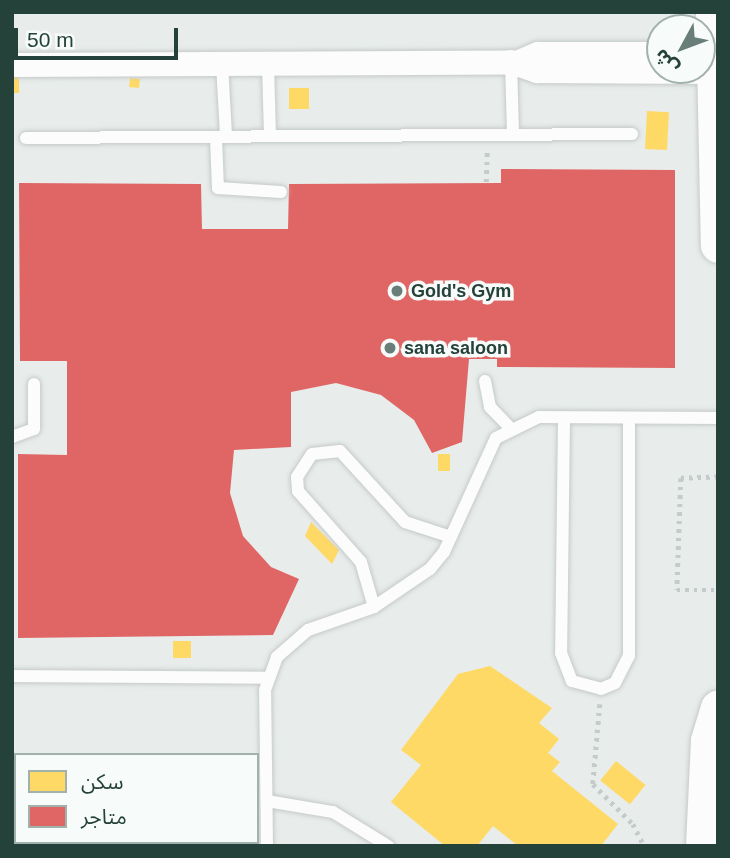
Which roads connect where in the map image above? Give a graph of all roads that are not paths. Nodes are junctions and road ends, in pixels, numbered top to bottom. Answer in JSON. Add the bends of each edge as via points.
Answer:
{"nodes":[{"id":1,"x":646,"y":54,"type":"edge"},
{"id":2,"x":515,"y":62,"type":"junction"},
{"id":3,"x":222,"y":64,"type":"junction"},
{"id":4,"x":268,"y":64,"type":"junction"},
{"id":5,"x":646,"y":64,"type":"edge"},
{"id":6,"x":12,"y":65,"type":"edge"},
{"id":7,"x":710,"y":84,"type":"edge"},
{"id":8,"x":632,"y":134,"type":"dead end"},
{"id":9,"x":513,"y":135,"type":"junction"},
{"id":10,"x":221,"y":136,"type":"junction"},
{"id":11,"x":270,"y":136,"type":"junction"},
{"id":12,"x":26,"y":138,"type":"dead end"},
{"id":13,"x":281,"y":192,"type":"dead end"},
{"id":14,"x":718,"y":245,"type":"edge"},
{"id":15,"x":485,"y":382,"type":"dead end"},
{"id":16,"x":34,"y":384,"type":"dead end"},
{"id":17,"x":564,"y":418,"type":"junction"},
{"id":18,"x":629,"y":418,"type":"junction"},
{"id":19,"x":718,"y":418,"type":"edge"},
{"id":20,"x":509,"y":427,"type":"junction"},
{"id":21,"x":12,"y":437,"type":"edge"},
{"id":22,"x":452,"y":537,"type":"junction"},
{"id":23,"x":374,"y":607,"type":"junction"},
{"id":24,"x":12,"y":676,"type":"edge"},
{"id":25,"x":268,"y":678,"type":"junction"},
{"id":26,"x":718,"y":708,"type":"edge"},
{"id":27,"x":267,"y":801,"type":"junction"},
{"id":28,"x":370,"y":840,"type":"edge"},
{"id":29,"x":267,"y":846,"type":"edge"},
{"id":30,"x":388,"y":846,"type":"edge"},
{"id":31,"x":703,"y":846,"type":"edge"}],
"edges":[{"from":1,"to":2,"type":"street","via":[[538,54]]},
{"from":2,"to":4,"type":"street"},
{"from":2,"to":5,"type":"street","via":[[537,71]]},
{"from":2,"to":9,"type":"lane"},
{"from":3,"to":4,"type":"street"},
{"from":3,"to":6,"type":"street"},
{"from":3,"to":10,"type":"lane"},
{"from":4,"to":11,"type":"lane"},
{"from":7,"to":14,"type":"main road"},
{"from":8,"to":9,"type":"lane"},
{"from":9,"to":11,"type":"lane"},
{"from":10,"to":11,"type":"lane"},
{"from":10,"to":12,"type":"lane"},
{"from":10,"to":13,"type":"lane","via":[[218,188]]},
{"from":15,"to":20,"type":"lane","via":[[490,407]]},
{"from":16,"to":21,"type":"lane","via":[[34,429]]},
{"from":17,"to":18,"type":"lane"},
{"from":17,"to":18,"type":"lane","via":[[561,653],[572,681],[601,689],[615,683],[629,656]]},
{"from":17,"to":20,"type":"lane"},
{"from":18,"to":19,"type":"lane"},
{"from":20,"to":22,"type":"lane","via":[[486,452]]},
{"from":22,"to":23,"type":"lane","via":[[430,569]]},
{"from":22,"to":23,"type":"lane","via":[[405,522],[340,451],[312,454],[297,477],[298,491],[361,562]]},
{"from":23,"to":25,"type":"lane","via":[[308,630],[277,657]]},
{"from":24,"to":25,"type":"lane"},
{"from":25,"to":27,"type":"lane"},
{"from":26,"to":31,"type":"main road","via":[[708,740]]},
{"from":27,"to":28,"type":"lane","via":[[313,805]]},
{"from":27,"to":29,"type":"lane"},
{"from":28,"to":30,"type":"lane"}]}
